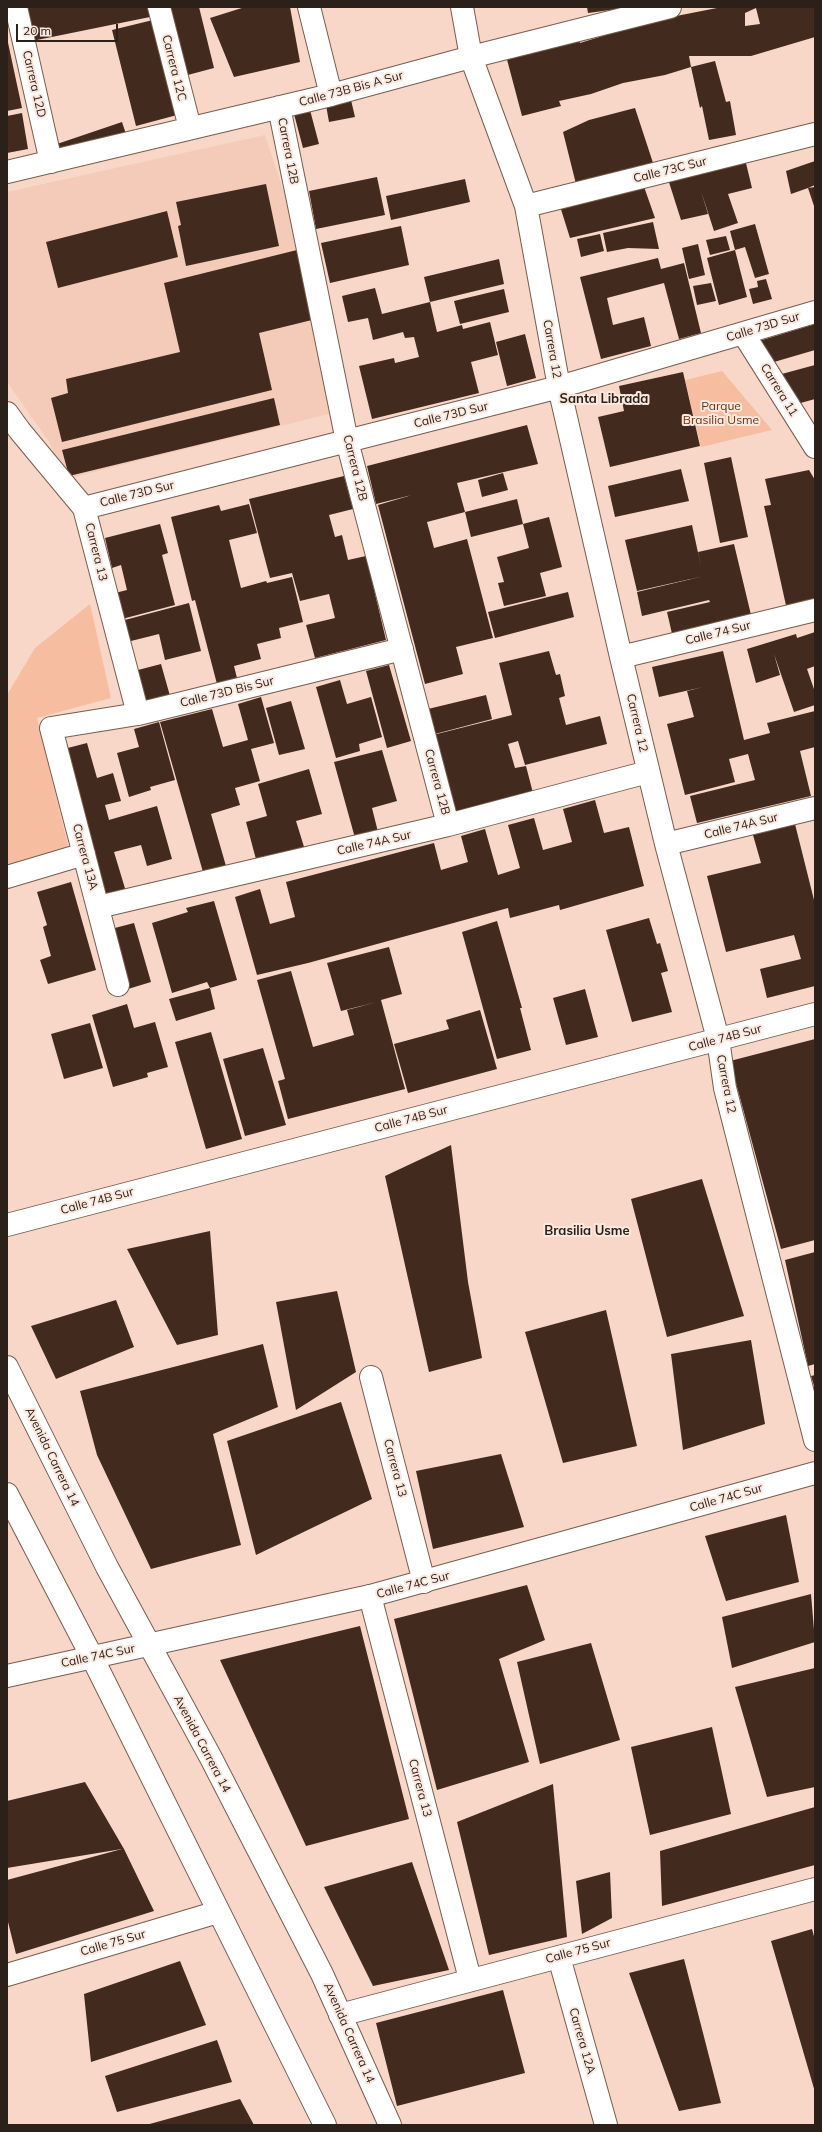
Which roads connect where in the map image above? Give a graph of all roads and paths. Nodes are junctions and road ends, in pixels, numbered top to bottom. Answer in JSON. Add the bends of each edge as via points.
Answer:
{"nodes":[{"id":1,"x":16,"y":7,"type":"edge"},
{"id":2,"x":159,"y":7,"type":"edge"},
{"id":3,"x":309,"y":7,"type":"edge"},
{"id":4,"x":462,"y":7,"type":"edge"},
{"id":5,"x":667,"y":7,"type":"edge"},
{"id":6,"x":471,"y":57,"type":"junction"},
{"id":7,"x":331,"y":95,"type":"junction"},
{"id":8,"x":279,"y":107,"type":"junction"},
{"id":9,"x":190,"y":128,"type":"junction"},
{"id":10,"x":815,"y":134,"type":"edge"},
{"id":11,"x":51,"y":162,"type":"junction"},
{"id":12,"x":7,"y":172,"type":"edge"},
{"id":13,"x":526,"y":206,"type":"junction"},
{"id":14,"x":815,"y":312,"type":"edge"},
{"id":15,"x":743,"y":333,"type":"junction"},
{"id":16,"x":558,"y":387,"type":"junction"},
{"id":17,"x":7,"y":413,"type":"edge"},
{"id":18,"x":347,"y":441,"type":"junction"},
{"id":19,"x":815,"y":447,"type":"edge"},
{"id":20,"x":84,"y":508,"type":"junction"},
{"id":21,"x":815,"y":610,"type":"edge"},
{"id":22,"x":402,"y":649,"type":"junction"},
{"id":23,"x":621,"y":657,"type":"junction"},
{"id":24,"x":138,"y":714,"type":"junction"},
{"id":25,"x":51,"y":728,"type":"joint"},
{"id":26,"x":648,"y":772,"type":"junction"},
{"id":27,"x":815,"y":808,"type":"edge"},
{"id":28,"x":448,"y":826,"type":"junction"},
{"id":29,"x":666,"y":844,"type":"junction"},
{"id":30,"x":84,"y":854,"type":"junction"},
{"id":31,"x":7,"y":877,"type":"edge"},
{"id":32,"x":98,"y":907,"type":"junction"},
{"id":33,"x":118,"y":985,"type":"dead end"},
{"id":34,"x":815,"y":1014,"type":"edge"},
{"id":35,"x":718,"y":1039,"type":"junction"},
{"id":36,"x":7,"y":1225,"type":"edge"},
{"id":37,"x":7,"y":1367,"type":"edge"},
{"id":38,"x":371,"y":1377,"type":"dead end"},
{"id":39,"x":815,"y":1440,"type":"edge"},
{"id":40,"x":815,"y":1473,"type":"edge"},
{"id":41,"x":7,"y":1494,"type":"edge"},
{"id":42,"x":424,"y":1582,"type":"junction"},
{"id":43,"x":370,"y":1596,"type":"junction"},
{"id":44,"x":148,"y":1645,"type":"junction"},
{"id":45,"x":92,"y":1657,"type":"junction"},
{"id":46,"x":7,"y":1676,"type":"edge"},
{"id":47,"x":815,"y":1889,"type":"edge"},
{"id":48,"x":218,"y":1912,"type":"junction"},
{"id":49,"x":558,"y":1957,"type":"junction"},
{"id":50,"x":7,"y":1975,"type":"edge"},
{"id":51,"x":470,"y":1979,"type":"junction"},
{"id":52,"x":340,"y":2015,"type":"junction"},
{"id":53,"x":325,"y":2125,"type":"edge"},
{"id":54,"x":390,"y":2125,"type":"edge"},
{"id":55,"x":606,"y":2125,"type":"edge"}],
"edges":[{"from":1,"to":11,"type":"street","name":"Carrera 12D"},
{"from":2,"to":9,"type":"street","name":"Carrera 12C"},
{"from":3,"to":7,"type":"street"},
{"from":4,"to":6,"type":"street","name":"Carrera 12"},
{"from":5,"to":6,"type":"street","name":"Calle 73B Bis A Sur"},
{"from":6,"to":7,"type":"street","name":"Calle 73B Bis A Sur"},
{"from":6,"to":13,"type":"street","name":"Carrera 12"},
{"from":7,"to":8,"type":"street","name":"Calle 73B Bis A Sur"},
{"from":8,"to":9,"type":"street","name":"Calle 73B Bis A Sur"},
{"from":8,"to":18,"type":"street","name":"Carrera 12B"},
{"from":9,"to":11,"type":"street","name":"Calle 73B Bis A Sur"},
{"from":10,"to":13,"type":"street","name":"Calle 73C Sur"},
{"from":11,"to":12,"type":"street","name":"Calle 73B Bis A Sur"},
{"from":13,"to":16,"type":"street","name":"Carrera 12"},
{"from":14,"to":15,"type":"street","name":"Calle 73D Sur"},
{"from":15,"to":16,"type":"street","name":"Calle 73D Sur"},
{"from":15,"to":19,"type":"street","name":"Carrera 11"},
{"from":16,"to":18,"type":"street","name":"Calle 73D Sur"},
{"from":16,"to":23,"type":"street","name":"Carrera 12"},
{"from":17,"to":20,"type":"street","name":"Carrera 13"},
{"from":18,"to":20,"type":"street","name":"Calle 73D Sur"},
{"from":18,"to":22,"type":"street","name":"Carrera 12B"},
{"from":20,"to":24,"type":"street","name":"Carrera 13"},
{"from":21,"to":23,"type":"street","name":"Calle 74 Sur"},
{"from":22,"to":24,"type":"street","name":"Calle 73D Bis Sur"},
{"from":22,"to":28,"type":"street","name":"Carrera 12B"},
{"from":23,"to":26,"type":"street","name":"Carrera 12"},
{"from":24,"to":25,"type":"street","name":"Calle 73D Bis Sur"},
{"from":25,"to":30,"type":"street","name":"Carrera 13A"},
{"from":26,"to":28,"type":"street","name":"Calle 74A Sur"},
{"from":26,"to":29,"type":"street","name":"Carrera 12"},
{"from":27,"to":29,"type":"street","name":"Calle 74A Sur"},
{"from":28,"to":32,"type":"street","name":"Calle 74A Sur"},
{"from":29,"to":35,"type":"street","name":"Carrera 12"},
{"from":30,"to":31,"type":"street"},
{"from":30,"to":32,"type":"street","name":"Carrera 13A"},
{"from":32,"to":33,"type":"street","name":"Carrera 13A"},
{"from":34,"to":35,"type":"street","name":"Calle 74B Sur"},
{"from":35,"to":36,"type":"street","name":"Calle 74B Sur"},
{"from":35,"to":39,"type":"street","name":"Carrera 12","via":[[724,1088]]},
{"from":37,"to":44,"type":"street","name":"Avenida Carrera 14","via":[[106,1567]]},
{"from":38,"to":42,"type":"street","name":"Carrera 13"},
{"from":40,"to":42,"type":"street","name":"Calle 74C Sur"},
{"from":41,"to":45,"type":"street"},
{"from":42,"to":43,"type":"street","name":"Calle 74C Sur"},
{"from":43,"to":44,"type":"street","name":"Calle 74C Sur"},
{"from":43,"to":51,"type":"street","name":"Carrera 13"},
{"from":44,"to":45,"type":"street","name":"Calle 74C Sur"},
{"from":44,"to":52,"type":"street","name":"Avenida Carrera 14","via":[[211,1758],[322,1974]]},
{"from":45,"to":46,"type":"street","name":"Calle 74C Sur"},
{"from":45,"to":48,"type":"street"},
{"from":47,"to":49,"type":"street","name":"Calle 75 Sur"},
{"from":48,"to":50,"type":"street","name":"Calle 75 Sur"},
{"from":48,"to":53,"type":"street"},
{"from":49,"to":51,"type":"street","name":"Calle 75 Sur"},
{"from":49,"to":55,"type":"street","name":"Carrera 12A"},
{"from":51,"to":52,"type":"street","name":"Calle 75 Sur"},
{"from":52,"to":54,"type":"street","name":"Avenida Carrera 14"}]}
